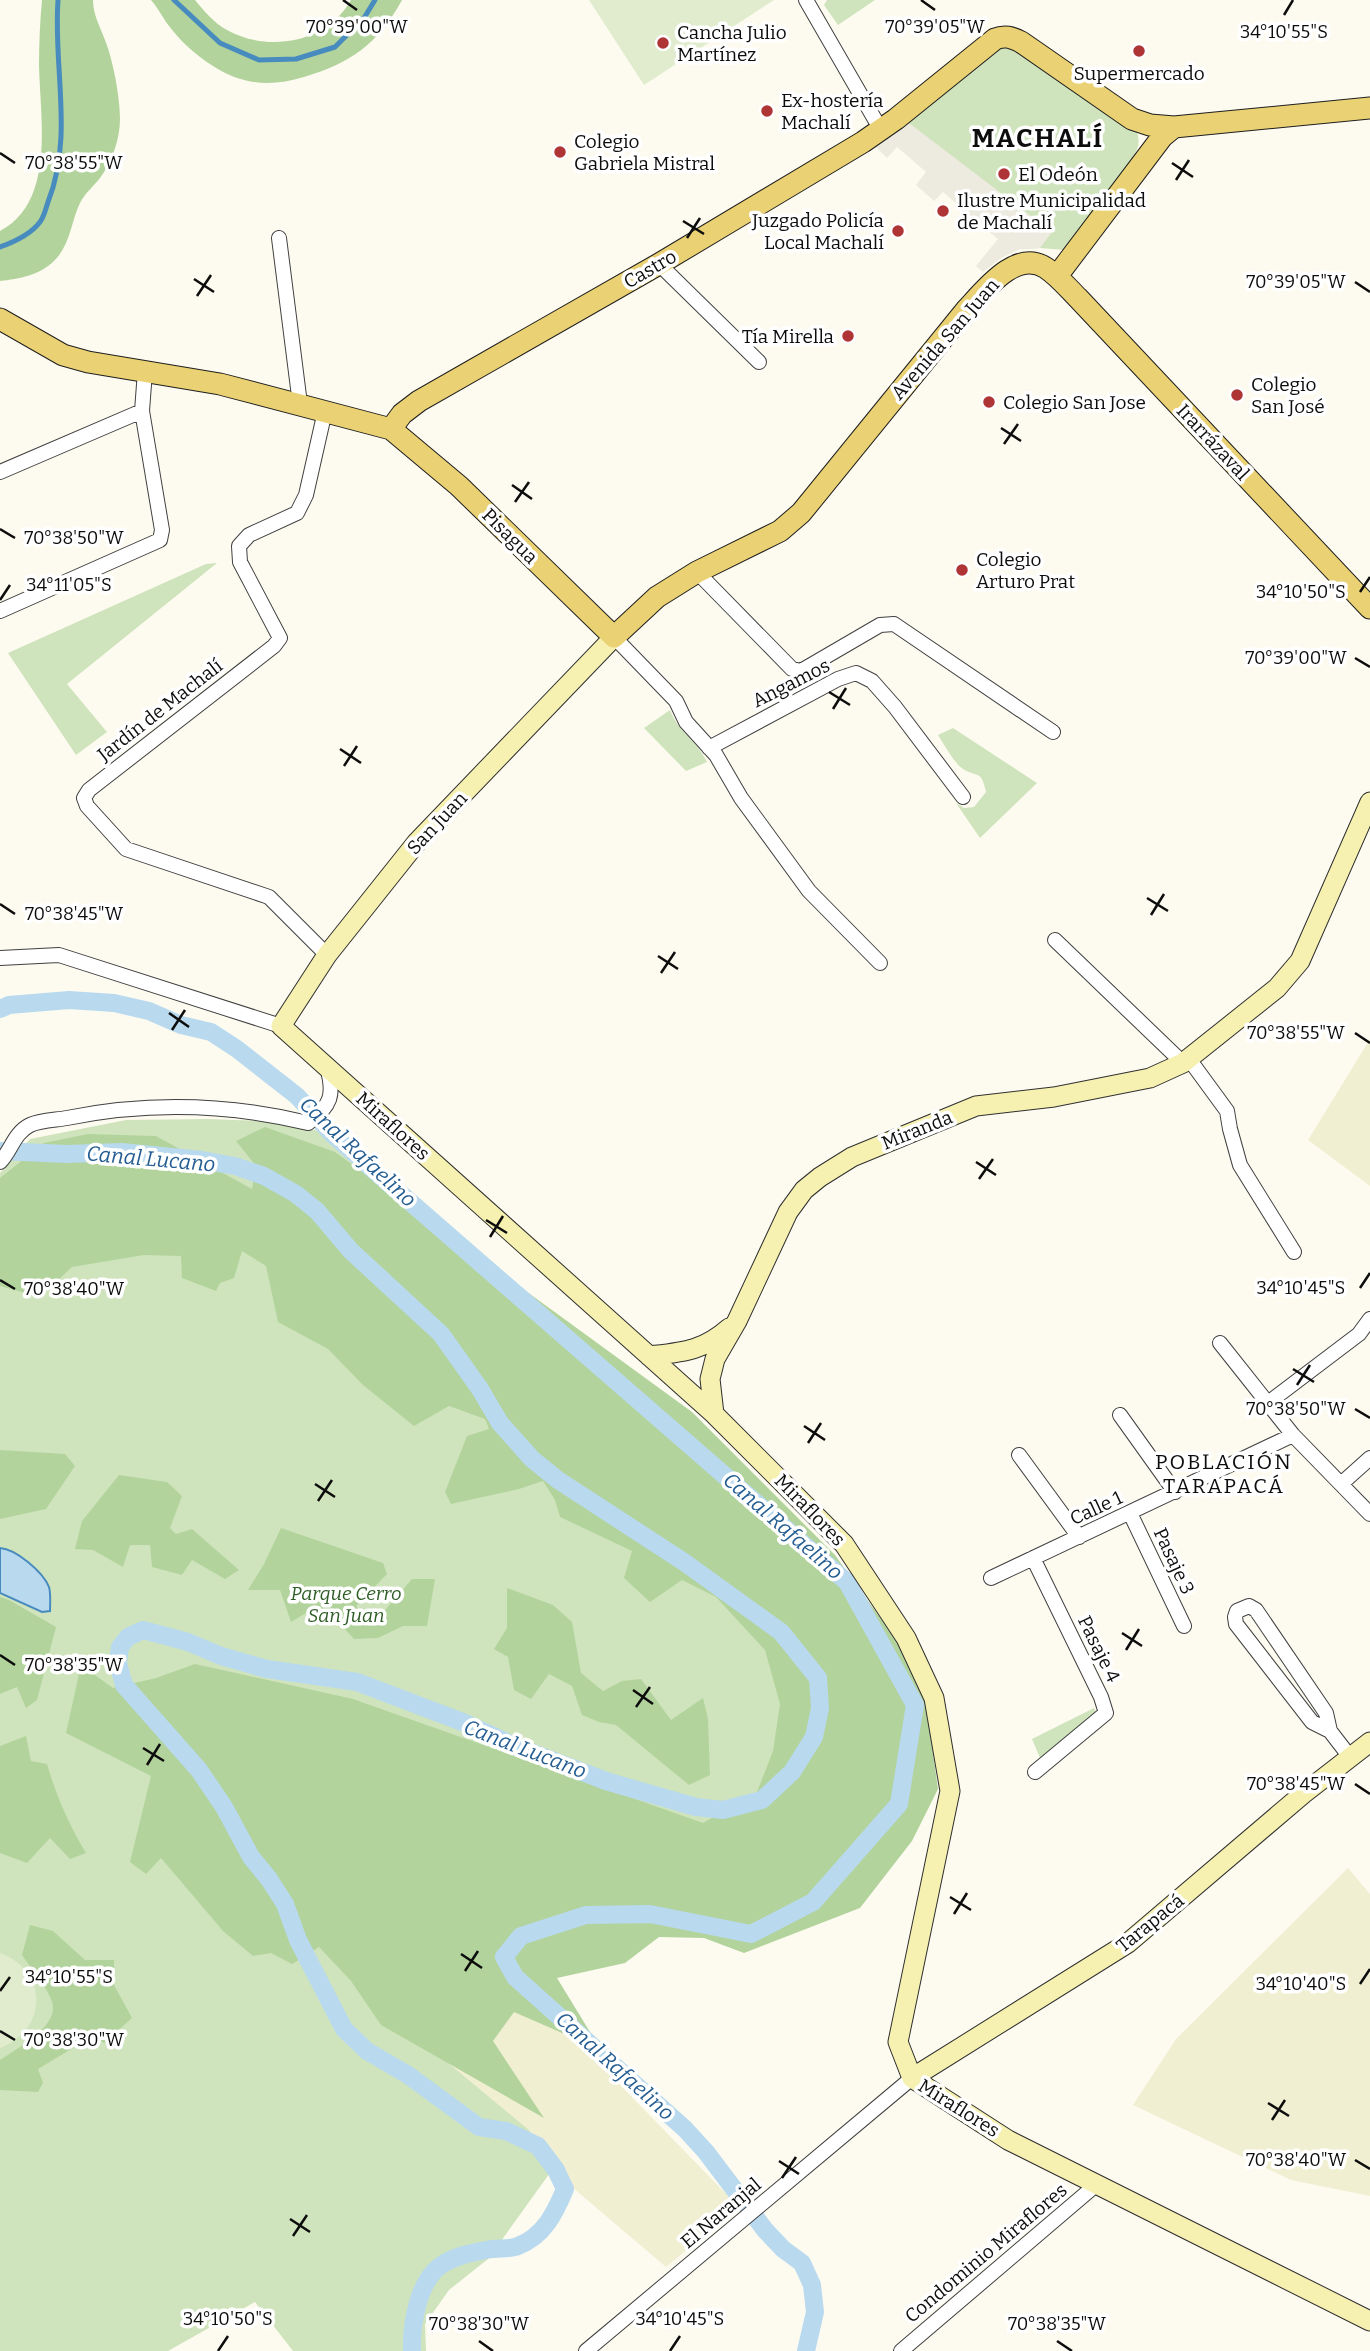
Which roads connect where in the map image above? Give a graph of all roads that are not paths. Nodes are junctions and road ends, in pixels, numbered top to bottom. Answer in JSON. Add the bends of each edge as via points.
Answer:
{"nodes":[{"id":1,"x":806,"y":0,"type":"edge"},
{"id":2,"x":1370,"y":108,"type":"edge"},
{"id":3,"x":1174,"y":127,"type":"junction"},
{"id":4,"x":881,"y":130,"type":"junction"},
{"id":5,"x":279,"y":238,"type":"dead end"},
{"id":6,"x":659,"y":264,"type":"junction"},
{"id":7,"x":1057,"y":276,"type":"junction"},
{"id":8,"x":0,"y":319,"type":"edge"},
{"id":9,"x":760,"y":362,"type":"dead end"},
{"id":10,"x":145,"y":371,"type":"junction"},
{"id":11,"x":300,"y":404,"type":"junction"},
{"id":12,"x":142,"y":411,"type":"junction"},
{"id":13,"x":325,"y":411,"type":"junction"},
{"id":14,"x":391,"y":429,"type":"junction"},
{"id":15,"x":0,"y":472,"type":"edge"},
{"id":16,"x":697,"y":572,"type":"junction"},
{"id":17,"x":1370,"y":608,"type":"edge"},
{"id":18,"x":0,"y":611,"type":"edge"},
{"id":19,"x":614,"y":637,"type":"junction"},
{"id":20,"x":1053,"y":732,"type":"dead end"},
{"id":21,"x":709,"y":748,"type":"junction"},
{"id":22,"x":964,"y":797,"type":"dead end"},
{"id":23,"x":1370,"y":802,"type":"edge"},
{"id":24,"x":1055,"y":940,"type":"dead end"},
{"id":25,"x":327,"y":955,"type":"junction"},
{"id":26,"x":0,"y":958,"type":"edge"},
{"id":27,"x":880,"y":963,"type":"dead end"},
{"id":28,"x":281,"y":1026,"type":"junction"},
{"id":29,"x":1186,"y":1061,"type":"junction"},
{"id":30,"x":327,"y":1067,"type":"junction"},
{"id":31,"x":2,"y":1161,"type":"edge"},
{"id":32,"x":1294,"y":1252,"type":"dead end"},
{"id":33,"x":1370,"y":1319,"type":"edge"},
{"id":34,"x":737,"y":1321,"type":"junction"},
{"id":35,"x":1220,"y":1343,"type":"dead end"},
{"id":36,"x":649,"y":1356,"type":"junction"},
{"id":37,"x":1268,"y":1403,"type":"junction"},
{"id":38,"x":713,"y":1414,"type":"junction"},
{"id":39,"x":1120,"y":1415,"type":"dead end"},
{"id":40,"x":1293,"y":1435,"type":"junction"},
{"id":41,"x":1018,"y":1455,"type":"dead end"},
{"id":42,"x":1370,"y":1458,"type":"edge"},
{"id":43,"x":1341,"y":1484,"type":"junction"},
{"id":44,"x":1175,"y":1492,"type":"junction"},
{"id":45,"x":1130,"y":1513,"type":"junction"},
{"id":46,"x":1370,"y":1514,"type":"edge"},
{"id":47,"x":1079,"y":1536,"type":"junction"},
{"id":48,"x":1033,"y":1558,"type":"junction"},
{"id":49,"x":991,"y":1578,"type":"dead end"},
{"id":50,"x":1184,"y":1626,"type":"dead end"},
{"id":51,"x":1330,"y":1731,"type":"junction"},
{"id":52,"x":1370,"y":1742,"type":"edge"},
{"id":53,"x":1350,"y":1757,"type":"junction"},
{"id":54,"x":1035,"y":1772,"type":"dead end"},
{"id":55,"x":912,"y":2078,"type":"junction"},
{"id":56,"x":1097,"y":2184,"type":"junction"},
{"id":57,"x":1370,"y":2321,"type":"edge"},
{"id":58,"x":586,"y":2351,"type":"edge"},
{"id":59,"x":901,"y":2351,"type":"edge"}],
"edges":[{"from":1,"to":4,"type":"street"},
{"from":2,"to":3,"type":"main road"},
{"from":3,"to":4,"type":"main road","name":"Castro","via":[[1132,119],[1011,37],[1002,36]]},
{"from":3,"to":7,"type":"main road"},
{"from":4,"to":6,"type":"main road","name":"Castro"},
{"from":5,"to":11,"type":"street"},
{"from":6,"to":9,"type":"street"},
{"from":6,"to":14,"type":"main road","name":"Castro","via":[[419,401]]},
{"from":7,"to":16,"type":"main road","name":"Avenida San Juan","via":[[1039,264],[1023,263],[1004,271],[966,310],[801,513],[780,531]]},
{"from":7,"to":17,"type":"main road","name":"Irarrázaval"},
{"from":8,"to":10,"type":"main road","name":"Pisagua","via":[[63,355]]},
{"from":10,"to":11,"type":"main road","name":"Pisagua"},
{"from":10,"to":12,"type":"street"},
{"from":11,"to":13,"type":"main road","name":"Pisagua"},
{"from":12,"to":15,"type":"street"},
{"from":12,"to":18,"type":"street","via":[[160,540]]},
{"from":13,"to":14,"type":"main road","name":"Pisagua"},
{"from":13,"to":25,"type":"street","name":"Jardín de Machalí","via":[[306,495],[297,513],[249,535],[239,546],[240,562],[280,638],[89,790],[85,798],[126,849],[269,897]]},
{"from":14,"to":19,"type":"main road","name":"Pisagua","via":[[459,486]]},
{"from":16,"to":19,"type":"main road","name":"Avenida San Juan","via":[[657,597]]},
{"from":16,"to":20,"type":"street","via":[[792,669],[801,671],[880,625],[894,624]]},
{"from":19,"to":21,"type":"street","name":"Pisagua","via":[[671,695],[686,722]]},
{"from":19,"to":25,"type":"street","name":"San Juan","via":[[416,842]]},
{"from":21,"to":22,"type":"street","name":"Angamos","via":[[856,673],[872,681],[895,707]]},
{"from":21,"to":27,"type":"street","name":"Pisagua","via":[[802,881]]},
{"from":23,"to":29,"type":"street","name":"Miranda","via":[[1300,961],[1277,988]]},
{"from":24,"to":29,"type":"street"},
{"from":25,"to":28,"type":"street","name":"San Juan"},
{"from":26,"to":28,"type":"street","name":"Miraflores","via":[[59,955]]},
{"from":28,"to":30,"type":"street","name":"Miraflores"},
{"from":29,"to":32,"type":"street","via":[[1227,1111],[1240,1165]]},
{"from":29,"to":34,"type":"street","name":"Miranda","via":[[1150,1078],[1054,1097],[976,1106],[845,1161],[804,1189],[788,1212]]},
{"from":30,"to":31,"type":"street","via":[[328,1105],[308,1123],[239,1110],[108,1109],[30,1125],[15,1138]]},
{"from":30,"to":36,"type":"street","name":"Miraflores"},
{"from":33,"to":37,"type":"street","via":[[1359,1334]]},
{"from":34,"to":36,"type":"street","name":"Miranda","via":[[701,1348]]},
{"from":34,"to":38,"type":"street","name":"Miranda","via":[[715,1359],[710,1379]]},
{"from":35,"to":37,"type":"street"},
{"from":36,"to":38,"type":"street","name":"Miraflores"},
{"from":37,"to":40,"type":"street"},
{"from":38,"to":55,"type":"street","name":"Miraflores","via":[[845,1544],[906,1638],[934,1698],[950,1791],[898,2042]]},
{"from":39,"to":44,"type":"street"},
{"from":40,"to":43,"type":"street"},
{"from":40,"to":44,"type":"street","name":"Calle 1"},
{"from":41,"to":47,"type":"street"},
{"from":42,"to":43,"type":"street"},
{"from":43,"to":46,"type":"street"},
{"from":44,"to":45,"type":"street","name":"Calle 1"},
{"from":45,"to":47,"type":"street","name":"Calle 1"},
{"from":45,"to":50,"type":"street","name":"Pasaje 3"},
{"from":47,"to":48,"type":"street","name":"Calle 1"},
{"from":48,"to":49,"type":"street","name":"Calle 1"},
{"from":48,"to":54,"type":"street","name":"Pasaje 4","via":[[1106,1713]]},
{"from":51,"to":51,"type":"street","via":[[1312,1722],[1253,1646],[1236,1624],[1237,1611],[1244,1606],[1256,1610],[1326,1713]]},
{"from":51,"to":53,"type":"street"},
{"from":52,"to":53,"type":"street","name":"Tarapacá"},
{"from":53,"to":55,"type":"street","name":"Tarapacá","via":[[1128,1943]]},
{"from":55,"to":56,"type":"street","name":"Miraflores","via":[[1008,2140]]},
{"from":55,"to":58,"type":"street","name":"El Naranjal"},
{"from":56,"to":57,"type":"street","name":"Miraflores"},
{"from":56,"to":59,"type":"street","name":"Condominio Miraflores"}]}
